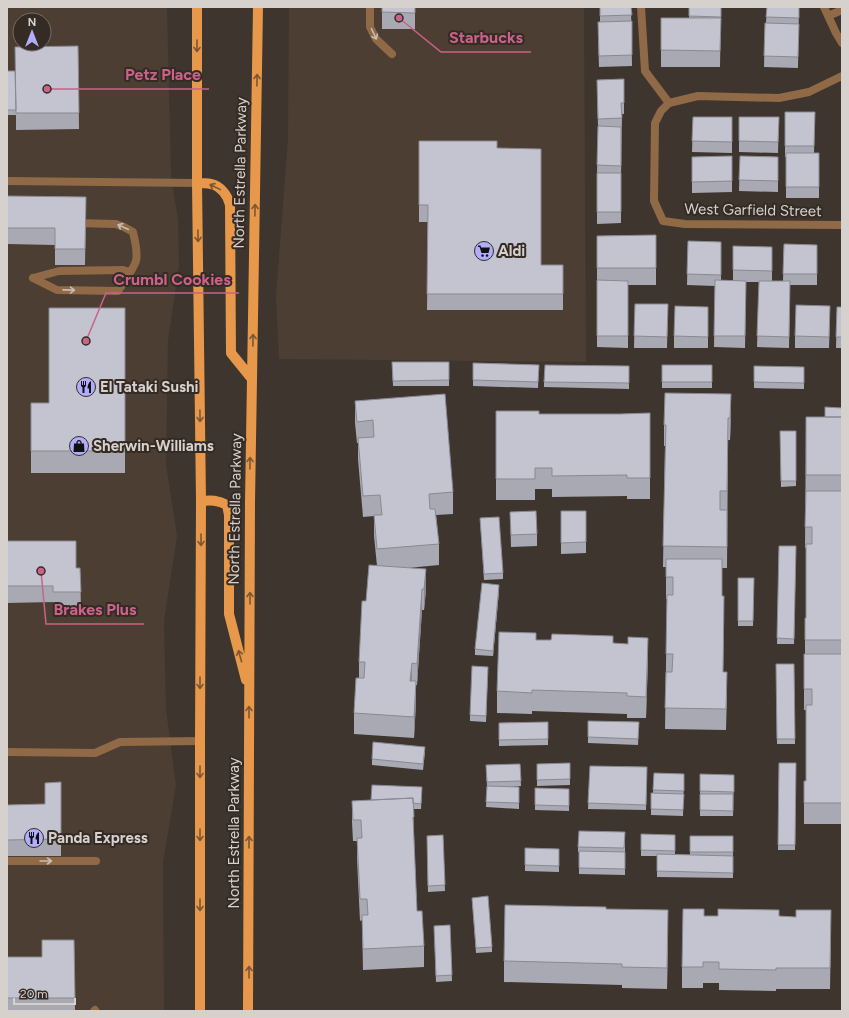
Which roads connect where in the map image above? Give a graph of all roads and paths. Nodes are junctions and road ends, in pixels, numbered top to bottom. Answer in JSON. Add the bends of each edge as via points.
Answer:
{"nodes":[{"id":1,"x":198,"y":7,"type":"edge"},
{"id":2,"x":258,"y":7,"type":"edge"},
{"id":3,"x":370,"y":7,"type":"edge"},
{"id":4,"x":642,"y":7,"type":"edge"},
{"id":5,"x":824,"y":7,"type":"edge"},
{"id":6,"x":842,"y":10,"type":"edge"},
{"id":7,"x":828,"y":16,"type":"junction"},
{"id":8,"x":842,"y":43,"type":"edge"},
{"id":9,"x":392,"y":54,"type":"dead end"},
{"id":10,"x":842,"y":76,"type":"edge"},
{"id":11,"x":669,"y":103,"type":"junction"},
{"id":12,"x":7,"y":182,"type":"edge"},
{"id":13,"x":197,"y":183,"type":"junction"},
{"id":14,"x":70,"y":223,"type":"edge"},
{"id":15,"x":842,"y":225,"type":"edge"},
{"id":16,"x":130,"y":272,"type":"junction"},
{"id":17,"x":252,"y":379,"type":"junction"},
{"id":18,"x":201,"y":502,"type":"junction"},
{"id":19,"x":250,"y":693,"type":"junction"},
{"id":20,"x":200,"y":741,"type":"junction"},
{"id":21,"x":7,"y":752,"type":"edge"},
{"id":22,"x":7,"y":861,"type":"edge"},
{"id":23,"x":96,"y":861,"type":"dead end"},
{"id":24,"x":200,"y":1011,"type":"edge"},
{"id":25,"x":248,"y":1011,"type":"edge"}],
"edges":[{"from":1,"to":13,"type":"main road","one_way":true},
{"from":17,"to":2,"type":"main road","name":"North Estrella Parkway","one_way":true},
{"from":3,"to":9,"type":"street","one_way":true,"via":[[370,27],[376,39]]},
{"from":4,"to":11,"type":"street","via":[[645,71]]},
{"from":5,"to":7,"type":"street"},
{"from":6,"to":7,"type":"street"},
{"from":7,"to":8,"type":"street"},
{"from":10,"to":11,"type":"street","via":[[809,92],[779,98],[698,96]]},
{"from":11,"to":15,"type":"street","name":"West Garfield Street","via":[[660,111],[655,123],[654,201],[663,220],[685,224]]},
{"from":12,"to":13,"type":"street"},
{"from":17,"to":13,"type":"main road","one_way":true,"via":[[231,353],[228,197],[213,184]]},
{"from":13,"to":18,"type":"main road","one_way":true},
{"from":16,"to":14,"type":"street","one_way":true,"via":[[136,260],[133,232],[116,224]]},
{"from":16,"to":16,"type":"street","one_way":true,"via":[[59,271],[33,278],[57,290],[118,291]]},
{"from":19,"to":17,"type":"main road","name":"North Estrella Parkway","one_way":true},
{"from":19,"to":18,"type":"main road","one_way":true,"via":[[229,614],[227,505],[212,500]]},
{"from":18,"to":20,"type":"main road","one_way":true},
{"from":25,"to":19,"type":"main road","name":"North Estrella Parkway","one_way":true},
{"from":20,"to":21,"type":"street","via":[[120,742],[95,753]]},
{"from":20,"to":24,"type":"main road","one_way":true},
{"from":22,"to":23,"type":"street","one_way":true}]}
